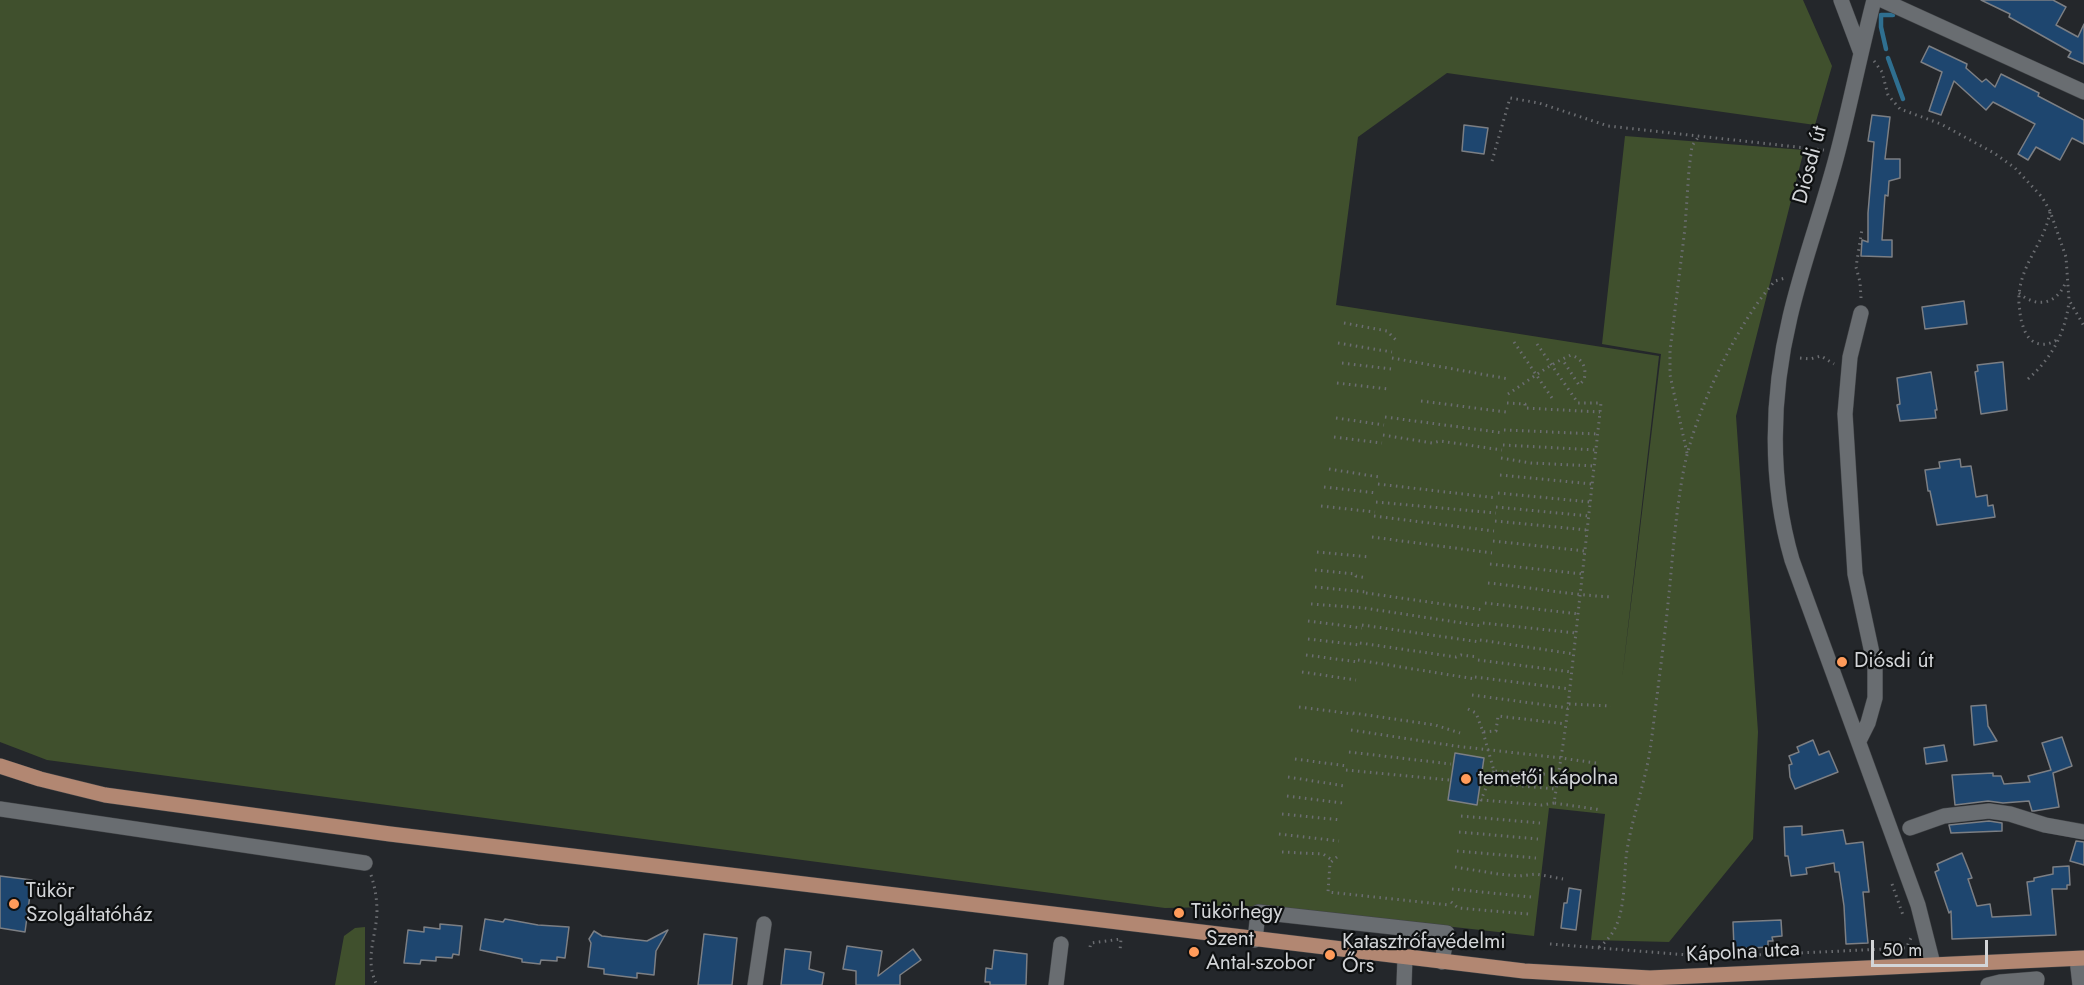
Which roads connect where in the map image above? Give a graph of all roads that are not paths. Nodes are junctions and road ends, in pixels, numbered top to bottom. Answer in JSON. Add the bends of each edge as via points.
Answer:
{"nodes":[{"id":1,"x":1841,"y":0,"type":"edge"},
{"id":2,"x":1874,"y":0,"type":"edge"},
{"id":3,"x":1882,"y":0,"type":"edge"},
{"id":4,"x":1861,"y":53,"type":"junction"},
{"id":5,"x":2084,"y":92,"type":"edge"},
{"id":6,"x":1861,"y":313,"type":"road end"},
{"id":7,"x":1859,"y":741,"type":"junction"},
{"id":8,"x":0,"y":766,"type":"edge"},
{"id":9,"x":0,"y":809,"type":"edge"},
{"id":10,"x":1910,"y":828,"type":"dead end"},
{"id":11,"x":2084,"y":832,"type":"edge"},
{"id":12,"x":364,"y":863,"type":"road end"},
{"id":13,"x":764,"y":924,"type":"dead end"},
{"id":14,"x":1255,"y":940,"type":"junction"},
{"id":15,"x":1061,"y":944,"type":"dead end"},
{"id":16,"x":1406,"y":957,"type":"junction"},
{"id":17,"x":2080,"y":958,"type":"edge"},
{"id":18,"x":1442,"y":962,"type":"junction"},
{"id":19,"x":1933,"y":964,"type":"junction"},
{"id":20,"x":755,"y":985,"type":"edge"},
{"id":21,"x":1056,"y":985,"type":"edge"},
{"id":22,"x":1404,"y":985,"type":"edge"},
{"id":23,"x":1988,"y":985,"type":"edge"},
{"id":24,"x":2036,"y":985,"type":"edge"},
{"id":25,"x":2079,"y":985,"type":"edge"}],
"edges":[{"from":1,"to":4,"type":"street"},
{"from":2,"to":4,"type":"street","name":"Diósdi út"},
{"from":3,"to":5,"type":"street"},
{"from":4,"to":7,"type":"street","name":"Diósdi út","via":[[1838,151],[1790,315],[1778,376],[1775,432],[1786,540]]},
{"from":6,"to":7,"type":"street","via":[[1845,414],[1855,574],[1875,667],[1875,698]]},
{"from":7,"to":19,"type":"street","name":"Diósdi út","via":[[1918,905]]},
{"from":8,"to":14,"type":"main road","name":"Kápolna utca","via":[[70,788],[390,834]]},
{"from":9,"to":12,"type":"street"},
{"from":10,"to":11,"type":"street","via":[[1944,816],[1989,811]]},
{"from":13,"to":20,"type":"street"},
{"from":14,"to":16,"type":"main road","name":"Kápolna utca"},
{"from":14,"to":18,"type":"street","via":[[1258,912],[1447,933]]},
{"from":15,"to":21,"type":"street"},
{"from":16,"to":18,"type":"main road","name":"Kápolna utca"},
{"from":16,"to":22,"type":"street"},
{"from":17,"to":19,"type":"main road","name":"Kápolna utca"},
{"from":17,"to":25,"type":"street"},
{"from":18,"to":19,"type":"main road","name":"Kápolna utca","via":[[1650,978]]},
{"from":23,"to":24,"type":"street","via":[[2037,980]]}]}
